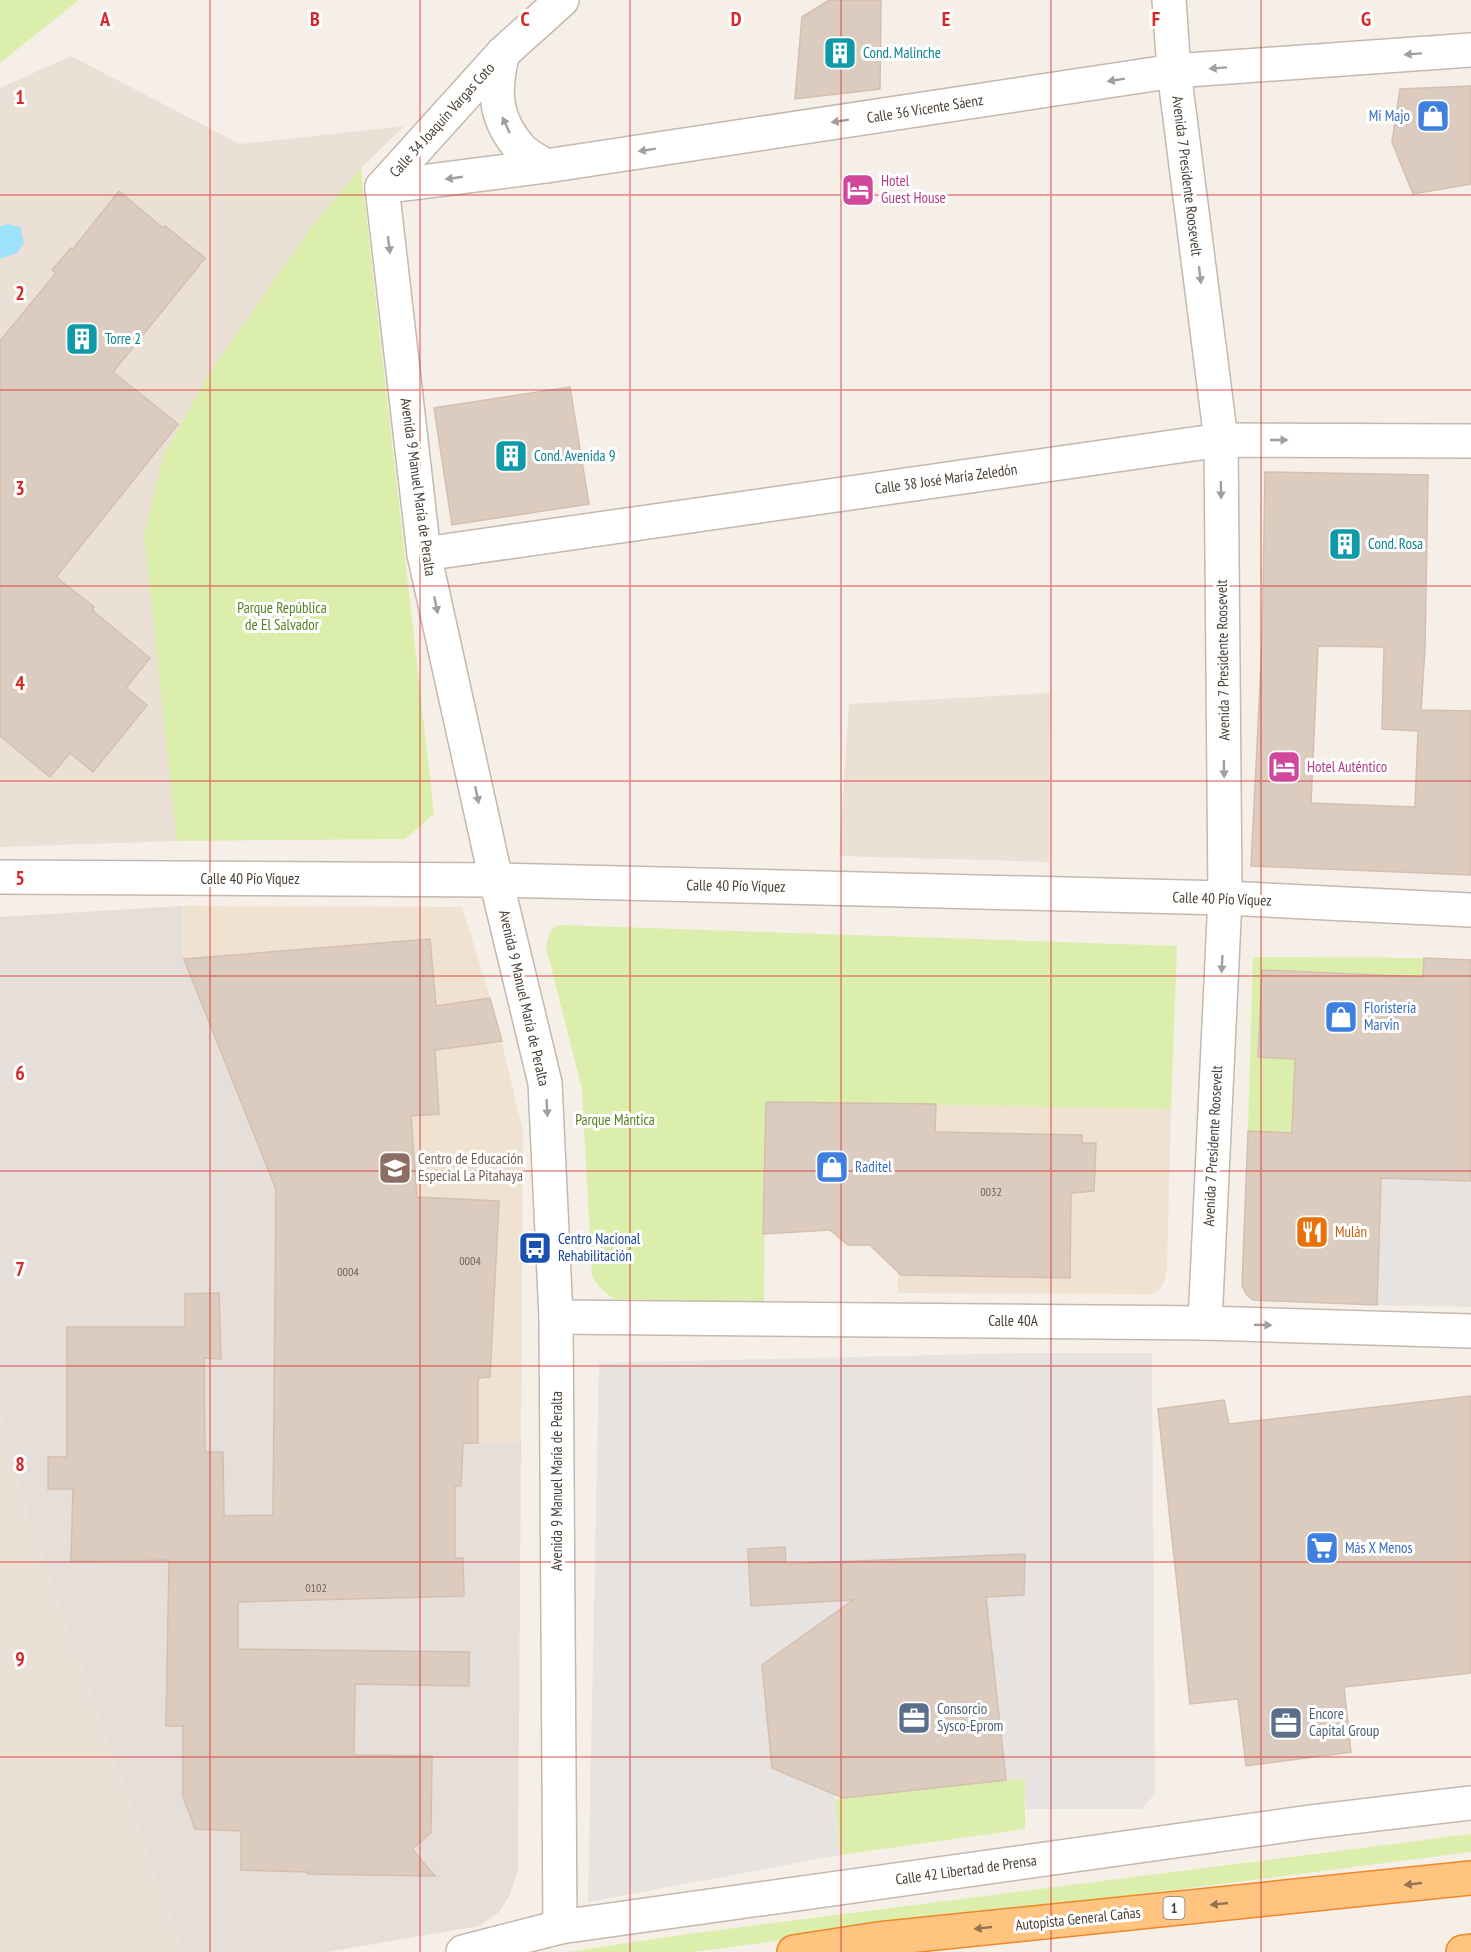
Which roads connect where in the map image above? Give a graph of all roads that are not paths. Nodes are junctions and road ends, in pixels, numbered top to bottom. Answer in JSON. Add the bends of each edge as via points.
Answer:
{"nodes":[{"id":1,"x":562,"y":0,"type":"edge"},
{"id":2,"x":1169,"y":0,"type":"edge"},
{"id":3,"x":1471,"y":50,"type":"edge"},
{"id":4,"x":503,"y":53,"type":"junction"},
{"id":5,"x":1174,"y":71,"type":"junction"},
{"id":6,"x":546,"y":166,"type":"junction"},
{"id":7,"x":382,"y":187,"type":"junction"},
{"id":8,"x":1221,"y":440,"type":"junction"},
{"id":9,"x":1471,"y":441,"type":"edge"},
{"id":10,"x":424,"y":554,"type":"junction"},
{"id":11,"x":0,"y":877,"type":"edge"},
{"id":12,"x":496,"y":880,"type":"junction"},
{"id":13,"x":1225,"y":898,"type":"junction"},
{"id":14,"x":1471,"y":910,"type":"edge"},
{"id":15,"x":556,"y":1317,"type":"junction"},
{"id":16,"x":1205,"y":1323,"type":"junction"},
{"id":17,"x":1471,"y":1331,"type":"edge"},
{"id":18,"x":1471,"y":1803,"type":"edge"},
{"id":19,"x":1471,"y":1878,"type":"edge"},
{"id":20,"x":560,"y":1927,"type":"junction"},
{"id":21,"x":1471,"y":1951,"type":"edge"},
{"id":22,"x":463,"y":1952,"type":"edge"},
{"id":23,"x":794,"y":1952,"type":"edge"},
{"id":24,"x":1463,"y":1952,"type":"edge"}],
"edges":[{"from":1,"to":4,"type":"street","name":"Calle 34 Joaquín Vargas Coto"},
{"from":2,"to":5,"type":"street","name":"Avenida 7 Presidente Roosevelt"},
{"from":3,"to":5,"type":"street","name":"Calle 36 Vicente Sáenz","one_way":true},
{"from":6,"to":4,"type":"street","name":"Calle 34 Joaquín Vargas Coto","one_way":true,"via":[[524,151],[507,130],[498,105],[496,79]]},
{"from":4,"to":7,"type":"street","name":"Calle 34 Joaquín Vargas Coto"},
{"from":5,"to":6,"type":"street","name":"Calle 36 Vicente Sáenz","one_way":true},
{"from":5,"to":8,"type":"street","name":"Avenida 7 Presidente Roosevelt","one_way":true},
{"from":6,"to":7,"type":"street","name":"Calle 36 Vicente Sáenz","one_way":true},
{"from":7,"to":10,"type":"street","name":"Avenida 9 Manuel María de Peralta","one_way":true},
{"from":8,"to":9,"type":"street","name":"Calle 38 José María Zeledón","one_way":true},
{"from":8,"to":10,"type":"street","name":"Calle 38 José María Zeledón"},
{"from":8,"to":13,"type":"street","name":"Avenida 7 Presidente Roosevelt","one_way":true},
{"from":10,"to":12,"type":"street","name":"Avenida 9 Manuel María de Peralta","one_way":true},
{"from":11,"to":12,"type":"street","name":"Calle 40 Pío Víquez"},
{"from":12,"to":13,"type":"street","name":"Calle 40 Pío Víquez"},
{"from":12,"to":15,"type":"street","name":"Avenida 9 Manuel María de Peralta","one_way":true,"via":[[545,1083]]},
{"from":13,"to":14,"type":"street","name":"Calle 40 Pío Víquez"},
{"from":13,"to":16,"type":"street","name":"Avenida 7 Presidente Roosevelt","one_way":true},
{"from":15,"to":16,"type":"street","name":"Calle 40A"},
{"from":15,"to":20,"type":"street","name":"Avenida 9 Manuel María de Peralta"},
{"from":16,"to":17,"type":"street","name":"Calle 40A","one_way":true},
{"from":18,"to":20,"type":"street","name":"Calle 42 Libertad de Prensa"},
{"from":19,"to":23,"type":"highway","name":"Autopista General Cañas","number":"1","one_way":true,"via":[[878,1939]]},
{"from":20,"to":22,"type":"street","name":"Calle 42 Libertad de Prensa"},
{"from":21,"to":24,"type":"highway"}]}
